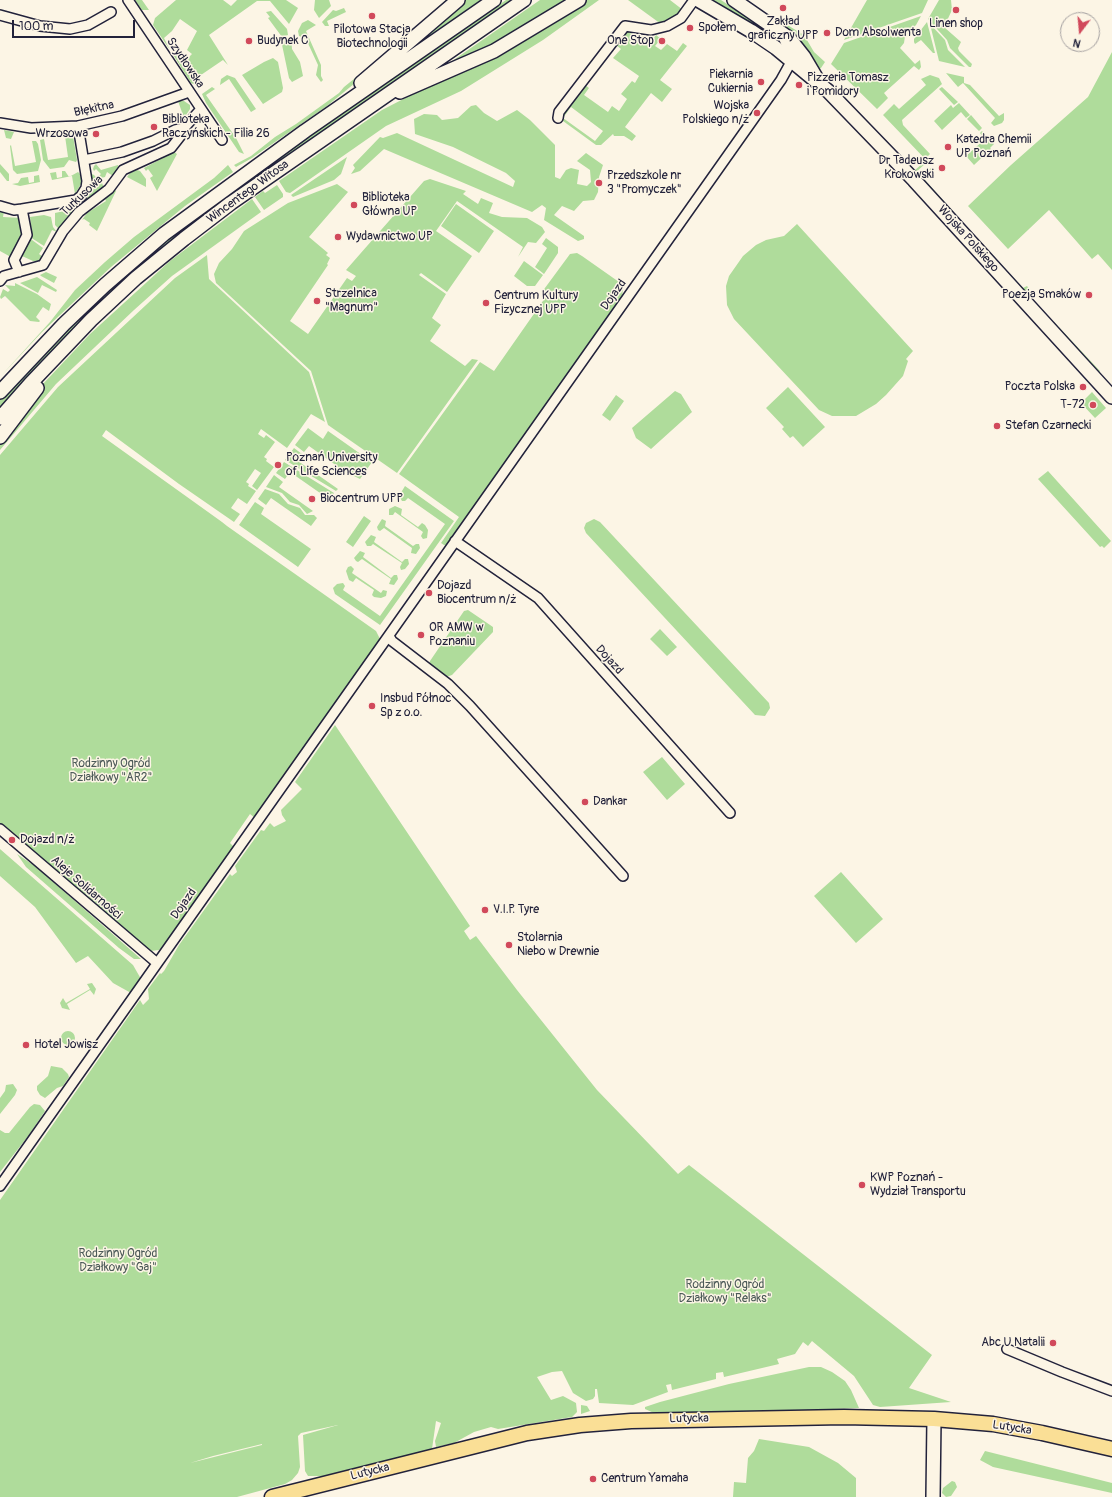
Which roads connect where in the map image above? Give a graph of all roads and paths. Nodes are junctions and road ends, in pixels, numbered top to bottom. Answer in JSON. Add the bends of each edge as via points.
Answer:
{"nodes":[{"id":1,"x":128,"y":0,"type":"edge"},
{"id":2,"x":458,"y":0,"type":"edge"},
{"id":3,"x":494,"y":0,"type":"edge"},
{"id":4,"x":524,"y":0,"type":"edge"},
{"id":5,"x":579,"y":0,"type":"edge"},
{"id":6,"x":694,"y":0,"type":"edge"},
{"id":7,"x":698,"y":0,"type":"edge"},
{"id":8,"x":734,"y":0,"type":"edge"},
{"id":9,"x":111,"y":12,"type":"dead end"},
{"id":10,"x":0,"y":16,"type":"edge"},
{"id":11,"x":780,"y":31,"type":"junction"},
{"id":12,"x":791,"y":62,"type":"junction"},
{"id":13,"x":820,"y":84,"type":"junction"},
{"id":14,"x":189,"y":92,"type":"junction"},
{"id":15,"x":383,"y":97,"type":"junction"},
{"id":16,"x":201,"y":109,"type":"junction"},
{"id":17,"x":558,"y":118,"type":"dead end"},
{"id":18,"x":0,"y":123,"type":"edge"},
{"id":19,"x":78,"y":126,"type":"junction"},
{"id":20,"x":184,"y":128,"type":"junction"},
{"id":21,"x":305,"y":131,"type":"junction"},
{"id":22,"x":222,"y":140,"type":"dead end"},
{"id":23,"x":84,"y":160,"type":"junction"},
{"id":24,"x":0,"y":206,"type":"edge"},
{"id":25,"x":22,"y":209,"type":"junction"},
{"id":26,"x":19,"y":272,"type":"junction"},
{"id":27,"x":0,"y":281,"type":"edge"},
{"id":28,"x":91,"y":320,"type":"junction"},
{"id":29,"x":0,"y":392,"type":"edge"},
{"id":30,"x":1112,"y":397,"type":"edge"},
{"id":31,"x":0,"y":418,"type":"edge"},
{"id":32,"x":0,"y":437,"type":"edge"},
{"id":33,"x":456,"y":541,"type":"junction"},
{"id":34,"x":389,"y":636,"type":"junction"},
{"id":35,"x":730,"y":813,"type":"dead end"},
{"id":36,"x":0,"y":829,"type":"edge"},
{"id":37,"x":623,"y":876,"type":"dead end"},
{"id":38,"x":157,"y":963,"type":"junction"},
{"id":39,"x":0,"y":1186,"type":"edge"},
{"id":40,"x":1007,"y":1349,"type":"dead end"},
{"id":41,"x":1112,"y":1390,"type":"edge"},
{"id":42,"x":934,"y":1419,"type":"junction"},
{"id":43,"x":1112,"y":1449,"type":"edge"},
{"id":44,"x":272,"y":1497,"type":"edge"},
{"id":45,"x":933,"y":1497,"type":"edge"}],
"edges":[{"from":1,"to":14,"type":"street","name":"Szydłowska"},
{"from":2,"to":21,"type":"main road"},
{"from":3,"to":21,"type":"main road","name":"Wincentego Witosa"},
{"from":4,"to":15,"type":"main road","name":"Wincentego Witosa"},
{"from":5,"to":15,"type":"main road","via":[[494,51],[421,84]]},
{"from":6,"to":17,"type":"street","via":[[681,18],[667,26],[651,30],[625,26],[559,112]]},
{"from":7,"to":12,"type":"main road","name":"Wojska Polskiego","via":[[751,31]]},
{"from":8,"to":11,"type":"main road","name":"Wojska Polskiego"},
{"from":9,"to":10,"type":"street","via":[[88,25],[70,28],[40,26]]},
{"from":11,"to":12,"type":"street","via":[[790,53]]},
{"from":11,"to":13,"type":"main road","name":"Wojska Polskiego","via":[[793,42]]},
{"from":12,"to":13,"type":"main road","name":"Wojska Polskiego"},
{"from":12,"to":33,"type":"street","name":"Dojazd"},
{"from":13,"to":30,"type":"main road","name":"Wojska Polskiego","via":[[909,175]]},
{"from":14,"to":16,"type":"street","name":"Szydłowska"},
{"from":14,"to":19,"type":"street","name":"Błękitna","via":[[122,116]]},
{"from":15,"to":28,"type":"main road","name":"Wincentego Witosa","via":[[196,229]]},
{"from":16,"to":20,"type":"street","name":"Turkusowa"},
{"from":16,"to":22,"type":"street","name":"Szydłowska"},
{"from":18,"to":19,"type":"street","name":"Błękitna","via":[[31,128]]},
{"from":19,"to":23,"type":"street","name":"Turkusowa"},
{"from":20,"to":23,"type":"street","name":"Turkusowa","via":[[122,152]]},
{"from":20,"to":26,"type":"street","name":"Turkusowa","via":[[171,148],[120,174],[109,189],[70,222],[43,266]]},
{"from":21,"to":29,"type":"main road","name":"Wincentego Witosa","via":[[191,213],[138,255],[64,324]]},
{"from":23,"to":25,"type":"street","name":"Turkusowa","via":[[87,181],[84,193],[76,200]]},
{"from":24,"to":25,"type":"street","via":[[14,210]]},
{"from":25,"to":26,"type":"street","via":[[27,235],[14,260]]},
{"from":26,"to":27,"type":"street","name":"Turkusowa","via":[[4,276]]},
{"from":28,"to":31,"type":"main road","name":"Wincentego Witosa"},
{"from":28,"to":32,"type":"main road"},
{"from":33,"to":34,"type":"street","name":"Dojazd"},
{"from":33,"to":35,"type":"street","name":"Dojazd","via":[[538,598]]},
{"from":34,"to":37,"type":"street","via":[[448,684],[470,706]]},
{"from":34,"to":38,"type":"street","name":"Dojazd"},
{"from":36,"to":38,"type":"street","name":"Aleje Solidarności"},
{"from":38,"to":39,"type":"street","name":"Dojazd"},
{"from":40,"to":41,"type":"street"},
{"from":42,"to":43,"type":"main road","name":"Lutycka","via":[[993,1424],[1042,1432]]},
{"from":42,"to":44,"type":"main road","name":"Lutycka","via":[[785,1417],[631,1421],[580,1425],[489,1441]]},
{"from":42,"to":45,"type":"main road"}]}
